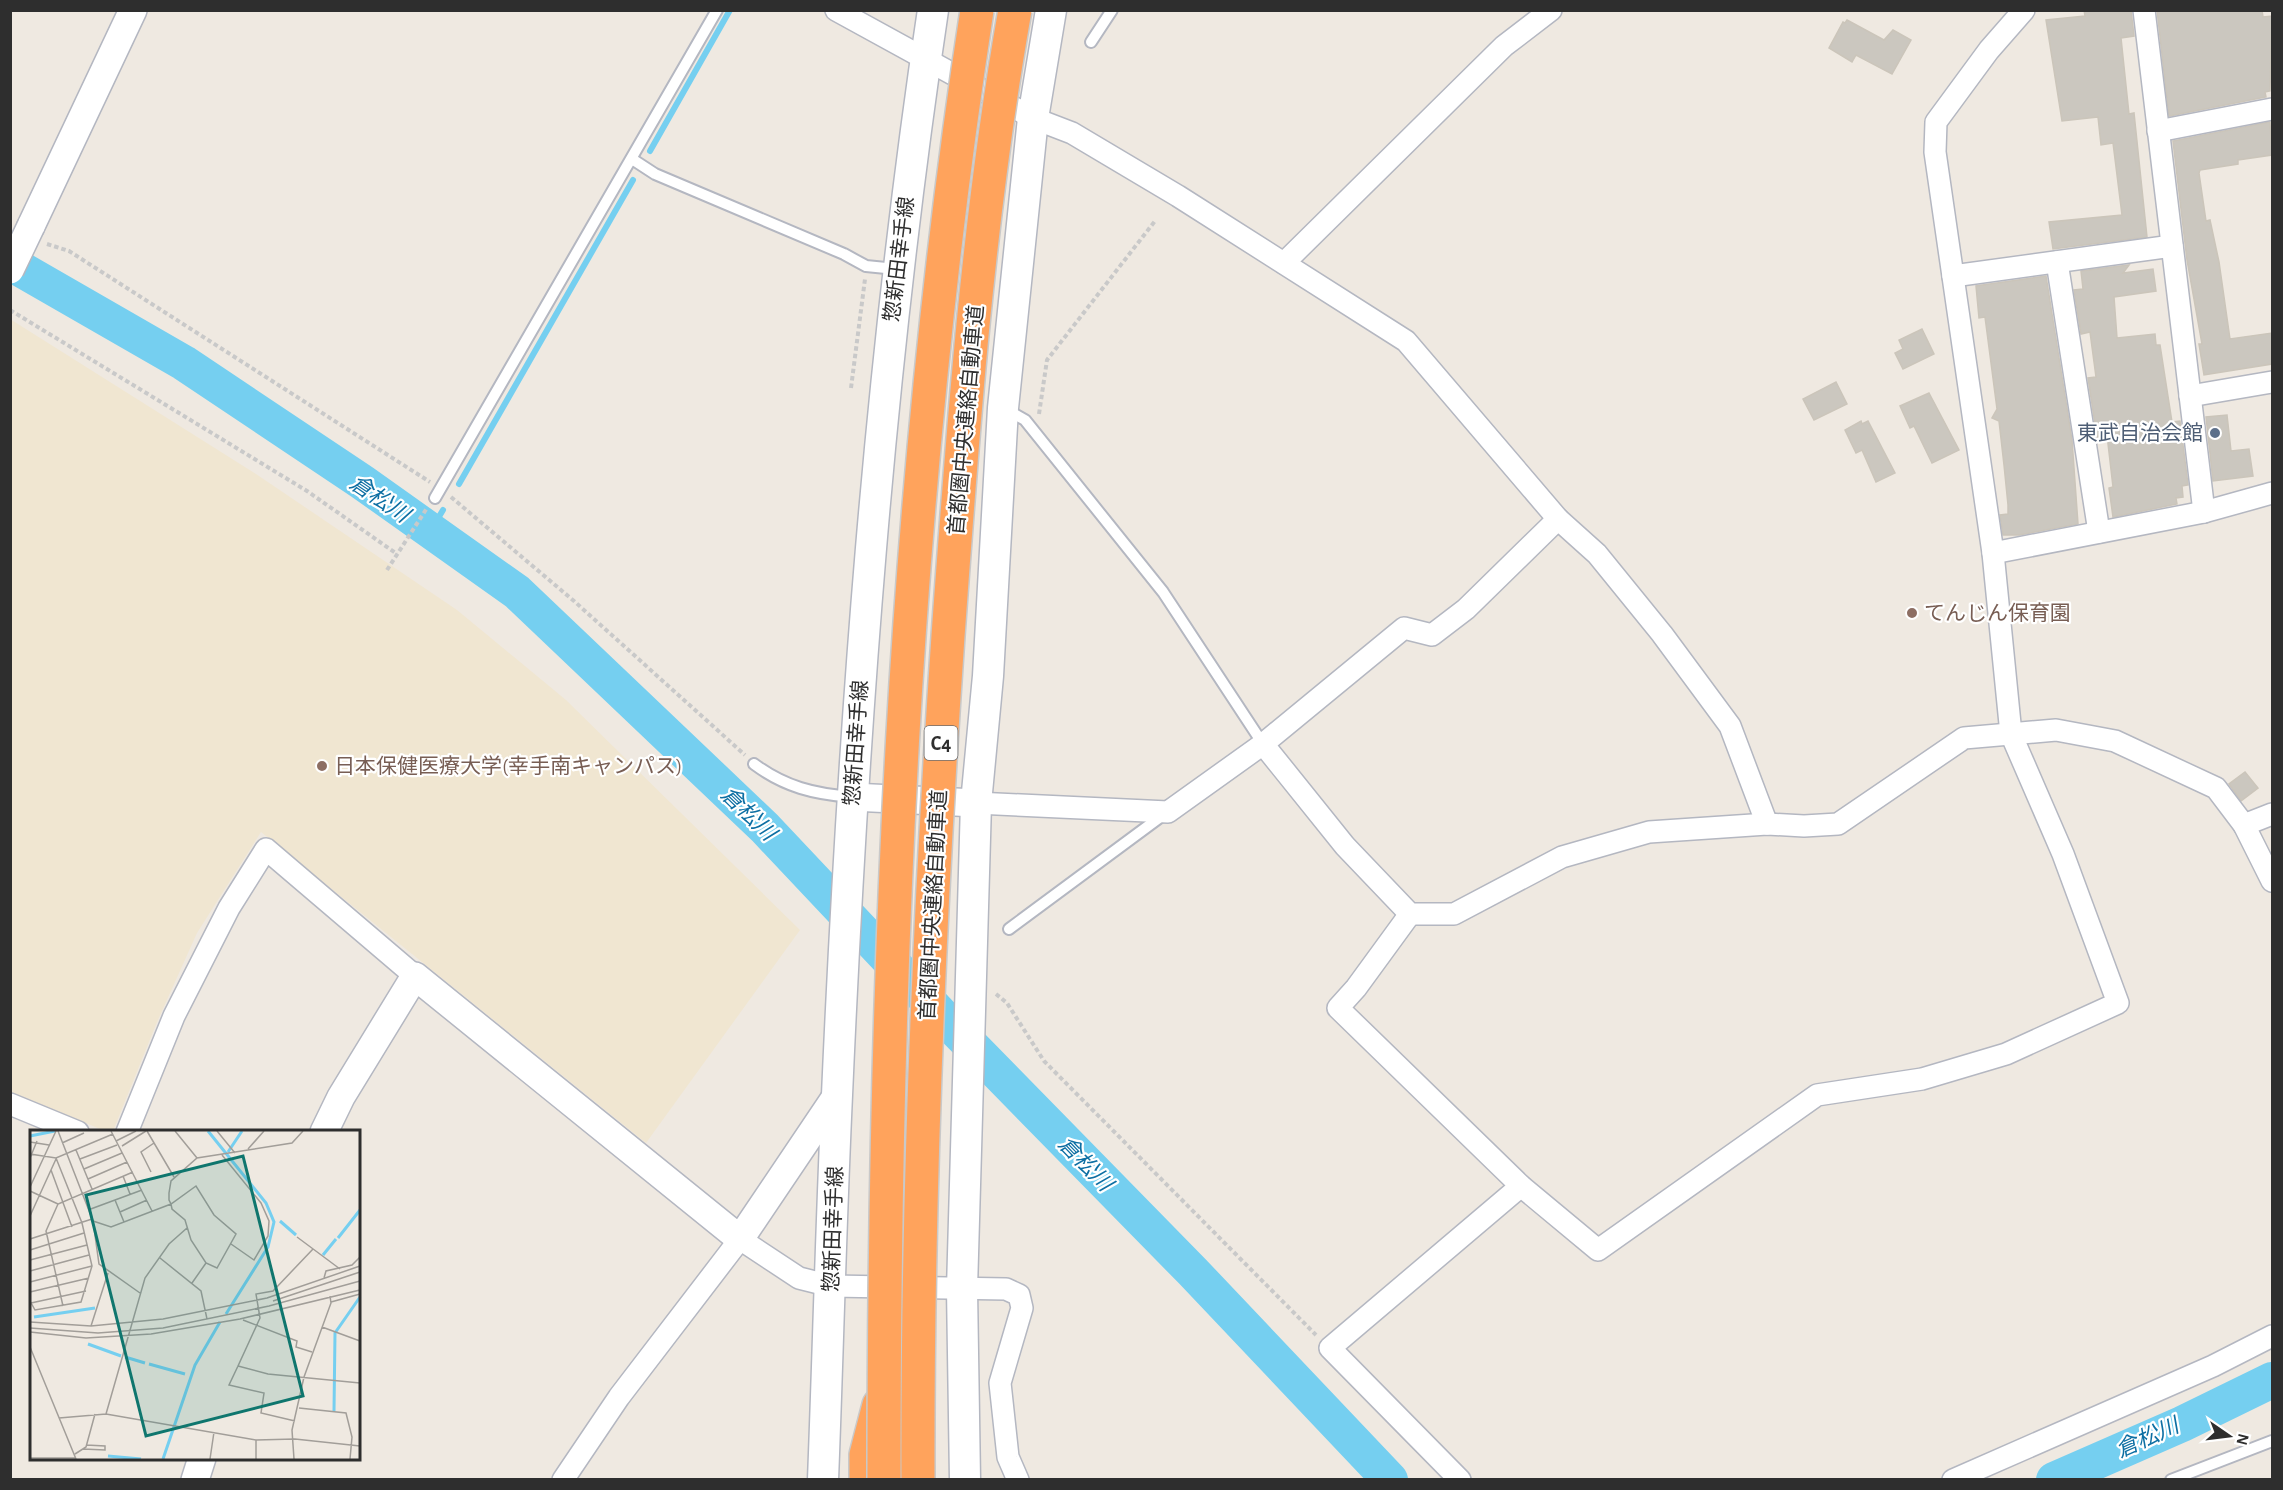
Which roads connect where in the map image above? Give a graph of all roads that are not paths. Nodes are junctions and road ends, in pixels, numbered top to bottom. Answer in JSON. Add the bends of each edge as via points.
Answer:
{"nodes":[{"id":1,"x":133,"y":10,"type":"edge"},
{"id":2,"x":717,"y":10,"type":"edge"},
{"id":3,"x":836,"y":10,"type":"edge"},
{"id":4,"x":933,"y":10,"type":"edge"},
{"id":5,"x":977,"y":10,"type":"edge"},
{"id":6,"x":1015,"y":10,"type":"edge"},
{"id":7,"x":1052,"y":10,"type":"edge"},
{"id":8,"x":1112,"y":10,"type":"edge"},
{"id":9,"x":2025,"y":10,"type":"edge"},
{"id":10,"x":2144,"y":10,"type":"edge"},
{"id":11,"x":1536,"y":14,"type":"edge"},
{"id":12,"x":1091,"y":42,"type":"dead end"},
{"id":13,"x":926,"y":59,"type":"junction"},
{"id":14,"x":2272,"y":109,"type":"edge"},
{"id":15,"x":1033,"y":118,"type":"junction"},
{"id":16,"x":2158,"y":130,"type":"junction"},
{"id":17,"x":632,"y":159,"type":"junction"},
{"id":18,"x":2172,"y":246,"type":"junction"},
{"id":19,"x":2057,"y":262,"type":"junction"},
{"id":20,"x":1284,"y":263,"type":"junction"},
{"id":21,"x":897,"y":269,"type":"junction"},
{"id":22,"x":10,"y":270,"type":"edge"},
{"id":23,"x":1953,"y":276,"type":"junction"},
{"id":24,"x":2272,"y":382,"type":"edge"},
{"id":25,"x":2190,"y":396,"type":"junction"},
{"id":26,"x":1003,"y":408,"type":"junction"},
{"id":27,"x":437,"y":493,"type":"road end"},
{"id":28,"x":2272,"y":493,"type":"edge"},
{"id":29,"x":2204,"y":512,"type":"junction"},
{"id":30,"x":1558,"y":519,"type":"junction"},
{"id":31,"x":2099,"y":532,"type":"junction"},
{"id":32,"x":1993,"y":553,"type":"junction"},
{"id":33,"x":2011,"y":734,"type":"junction"},
{"id":34,"x":1263,"y":744,"type":"junction"},
{"id":35,"x":754,"y":764,"type":"road end"},
{"id":36,"x":852,"y":797,"type":"junction"},
{"id":37,"x":976,"y":803,"type":"junction"},
{"id":38,"x":1168,"y":812,"type":"junction"},
{"id":39,"x":2272,"y":814,"type":"edge"},
{"id":40,"x":1767,"y":824,"type":"junction"},
{"id":41,"x":2244,"y":825,"type":"junction"},
{"id":42,"x":2272,"y":881,"type":"edge"},
{"id":43,"x":1410,"y":914,"type":"junction"},
{"id":44,"x":1010,"y":929,"type":"dead end"},
{"id":45,"x":415,"y":976,"type":"junction"},
{"id":46,"x":837,"y":1095,"type":"junction"},
{"id":47,"x":10,"y":1104,"type":"edge"},
{"id":48,"x":75,"y":1130,"type":"edge"},
{"id":49,"x":127,"y":1130,"type":"edge"},
{"id":50,"x":324,"y":1130,"type":"edge"},
{"id":51,"x":1521,"y":1186,"type":"junction"},
{"id":52,"x":740,"y":1239,"type":"junction"},
{"id":53,"x":831,"y":1286,"type":"junction"},
{"id":54,"x":962,"y":1289,"type":"junction"},
{"id":55,"x":2272,"y":1336,"type":"edge"},
{"id":56,"x":884,"y":1387,"type":"junction"},
{"id":57,"x":917,"y":1430,"type":"junction"},
{"id":58,"x":2272,"y":1442,"type":"edge"},
{"id":59,"x":201,"y":1460,"type":"edge"},
{"id":60,"x":195,"y":1479,"type":"edge"},
{"id":61,"x":563,"y":1479,"type":"edge"},
{"id":62,"x":823,"y":1479,"type":"edge"},
{"id":63,"x":866,"y":1479,"type":"edge"},
{"id":64,"x":884,"y":1479,"type":"edge"},
{"id":65,"x":918,"y":1479,"type":"edge"},
{"id":66,"x":927,"y":1479,"type":"edge"},
{"id":67,"x":965,"y":1479,"type":"edge"},
{"id":68,"x":1018,"y":1479,"type":"edge"},
{"id":69,"x":1460,"y":1479,"type":"edge"},
{"id":70,"x":1953,"y":1479,"type":"edge"},
{"id":71,"x":2171,"y":1479,"type":"edge"}],
"edges":[{"from":1,"to":22,"type":"street","bridge":true,"via":[[35,233]]},
{"from":2,"to":17,"type":"lane"},
{"from":3,"to":13,"type":"street"},
{"from":4,"to":13,"type":"main road","name":"惣新田幸手線"},
{"from":5,"to":56,"type":"highway","name":"首都圏中央連絡自動車道","number":"C4","bridge":true,"via":[[955,150],[928,387],[903,710]]},
{"from":6,"to":57,"type":"highway","name":"首都圏中央連絡自動車道","number":"C4","bridge":true,"via":[[990,172],[970,362],[938,784],[920,1245]]},
{"from":7,"to":15,"type":"main road"},
{"from":8,"to":12,"type":"lane"},
{"from":9,"to":23,"type":"street","via":[[1989,50],[1936,122],[1935,152]]},
{"from":10,"to":16,"type":"street"},
{"from":11,"to":20,"type":"street"},
{"from":13,"to":15,"type":"street"},
{"from":13,"to":21,"type":"main road","name":"惣新田幸手線"},
{"from":14,"to":16,"type":"street"},
{"from":15,"to":20,"type":"street","via":[[1072,133]]},
{"from":15,"to":26,"type":"main road"},
{"from":16,"to":18,"type":"street"},
{"from":17,"to":21,"type":"lane","via":[[656,174],[866,266]]},
{"from":17,"to":27,"type":"lane"},
{"from":18,"to":19,"type":"street"},
{"from":18,"to":25,"type":"street"},
{"from":19,"to":23,"type":"street"},
{"from":19,"to":31,"type":"street"},
{"from":20,"to":30,"type":"street","via":[[1406,341]]},
{"from":21,"to":36,"type":"main road","name":"惣新田幸手線"},
{"from":23,"to":32,"type":"street"},
{"from":24,"to":25,"type":"street"},
{"from":25,"to":29,"type":"street"},
{"from":26,"to":34,"type":"lane","via":[[1025,420],[1163,592]]},
{"from":26,"to":37,"type":"main road","via":[[988,676]]},
{"from":28,"to":29,"type":"street"},
{"from":29,"to":31,"type":"street"},
{"from":30,"to":34,"type":"street","via":[[1466,609],[1432,635],[1404,628]]},
{"from":30,"to":40,"type":"street","via":[[1597,554],[1730,726]]},
{"from":31,"to":32,"type":"street"},
{"from":32,"to":33,"type":"street"},
{"from":33,"to":40,"type":"street","via":[[1964,738],[1838,824]]},
{"from":33,"to":41,"type":"street","via":[[2056,730],[2115,741],[2216,788]]},
{"from":33,"to":51,"type":"street","via":[[2063,854],[2118,1003],[2006,1054],[1922,1079],[1817,1095],[1598,1250]]},
{"from":34,"to":38,"type":"street"},
{"from":34,"to":43,"type":"street","via":[[1345,846]]},
{"from":35,"to":36,"type":"lane","via":[[788,786]]},
{"from":36,"to":37,"type":"street"},
{"from":36,"to":46,"type":"main road","name":"惣新田幸手線"},
{"from":37,"to":38,"type":"street"},
{"from":37,"to":54,"type":"main road"},
{"from":38,"to":44,"type":"lane"},
{"from":39,"to":41,"type":"street"},
{"from":40,"to":43,"type":"street","via":[[1649,832],[1562,857],[1454,914]]},
{"from":41,"to":42,"type":"street"},
{"from":43,"to":51,"type":"street","via":[[1338,1008]]},
{"from":45,"to":49,"type":"street","via":[[266,849],[229,908],[174,1016]]},
{"from":45,"to":50,"type":"street"},
{"from":45,"to":52,"type":"street"},
{"from":46,"to":52,"type":"street"},
{"from":46,"to":53,"type":"main road","name":"惣新田幸手線"},
{"from":47,"to":48,"type":"street"},
{"from":51,"to":69,"type":"street","via":[[1330,1348]]},
{"from":52,"to":53,"type":"street","via":[[799,1278]]},
{"from":52,"to":61,"type":"street","via":[[619,1397]]},
{"from":53,"to":54,"type":"street"},
{"from":53,"to":62,"type":"main road","name":"惣新田幸手線"},
{"from":54,"to":67,"type":"main road"},
{"from":54,"to":68,"type":"street","via":[[1006,1289],[1019,1295],[1022,1308],[1000,1383],[1008,1457]]},
{"from":55,"to":70,"type":"street","via":[[2214,1366]]},
{"from":56,"to":63,"type":"highway","bridge":true,"via":[[866,1455]]},
{"from":56,"to":64,"type":"highway","name":"首都圏中央連絡自動車道","number":"C4","bridge":true},
{"from":57,"to":65,"type":"highway","name":"首都圏中央連絡自動車道","number":"C4","bridge":true},
{"from":57,"to":66,"type":"highway","bridge":true},
{"from":58,"to":71,"type":"lane"},
{"from":59,"to":60,"type":"street"}]}
